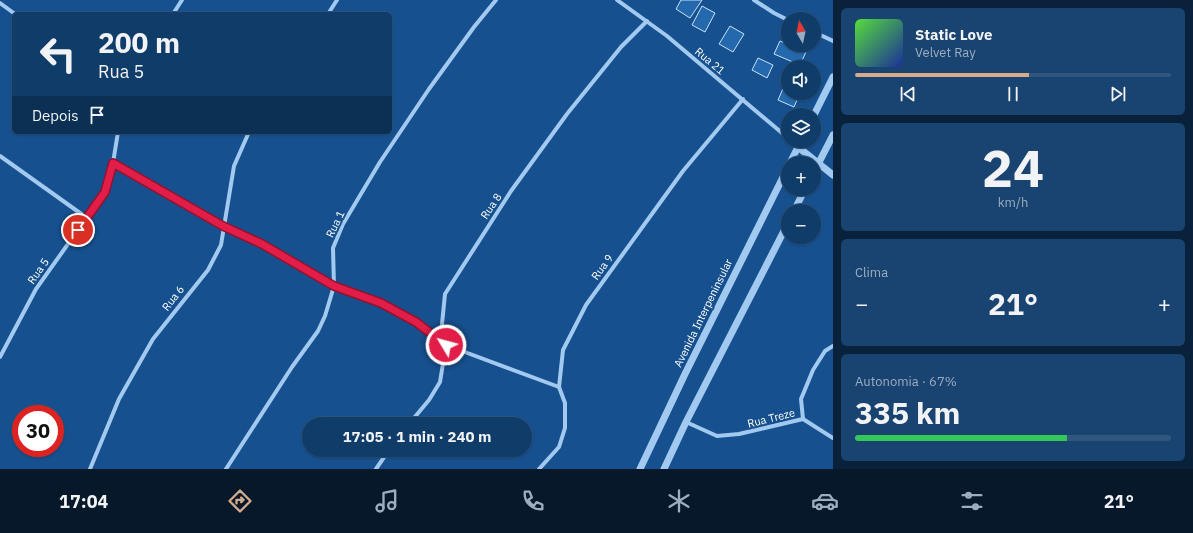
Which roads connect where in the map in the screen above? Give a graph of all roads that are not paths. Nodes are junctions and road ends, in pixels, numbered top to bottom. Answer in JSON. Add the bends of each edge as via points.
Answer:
{"nodes":[{"id":1,"x":182,"y":0,"type":"edge"},
{"id":2,"x":337,"y":0,"type":"edge"},
{"id":3,"x":496,"y":0,"type":"edge"},
{"id":4,"x":617,"y":0,"type":"edge"},
{"id":5,"x":754,"y":0,"type":"edge"},
{"id":6,"x":0,"y":3,"type":"edge"},
{"id":7,"x":12,"y":12,"type":"edge"},
{"id":8,"x":174,"y":12,"type":"edge"},
{"id":9,"x":329,"y":12,"type":"edge"},
{"id":10,"x":781,"y":16,"type":"edge"},
{"id":11,"x":647,"y":21,"type":"junction"},
{"id":12,"x":821,"y":35,"type":"edge"},
{"id":13,"x":833,"y":41,"type":"edge"},
{"id":14,"x":833,"y":77,"type":"edge"},
{"id":15,"x":743,"y":99,"type":"junction"},
{"id":16,"x":818,"y":108,"type":"edge"},
{"id":17,"x":781,"y":132,"type":"edge"},
{"id":18,"x":118,"y":134,"type":"edge"},
{"id":19,"x":248,"y":134,"type":"edge"},
{"id":20,"x":833,"y":135,"type":"edge"},
{"id":21,"x":804,"y":148,"type":"edge"},
{"id":22,"x":0,"y":156,"type":"edge"},
{"id":23,"x":811,"y":156,"type":"edge"},
{"id":24,"x":821,"y":158,"type":"edge"},
{"id":25,"x":113,"y":163,"type":"junction"},
{"id":26,"x":821,"y":166,"type":"edge"},
{"id":27,"x":833,"y":175,"type":"edge"},
{"id":28,"x":781,"y":181,"type":"edge"},
{"id":29,"x":87,"y":218,"type":"junction"},
{"id":30,"x":223,"y":226,"type":"junction"},
{"id":31,"x":781,"y":237,"type":"edge"},
{"id":32,"x":334,"y":286,"type":"junction"},
{"id":33,"x":446,"y":345,"type":"junction"},
{"id":34,"x":833,"y":346,"type":"edge"},
{"id":35,"x":0,"y":356,"type":"edge"},
{"id":36,"x":559,"y":387,"type":"junction"},
{"id":37,"x":415,"y":417,"type":"edge"},
{"id":38,"x":803,"y":419,"type":"junction"},
{"id":39,"x":686,"y":422,"type":"junction"},
{"id":40,"x":833,"y":438,"type":"edge"},
{"id":41,"x":384,"y":457,"type":"edge"},
{"id":42,"x":90,"y":469,"type":"edge"},
{"id":43,"x":226,"y":469,"type":"edge"},
{"id":44,"x":376,"y":469,"type":"edge"},
{"id":45,"x":539,"y":469,"type":"edge"},
{"id":46,"x":640,"y":469,"type":"edge"},
{"id":47,"x":664,"y":469,"type":"edge"}],
"edges":[{"from":1,"to":8,"type":"street"},
{"from":2,"to":9,"type":"street"},
{"from":3,"to":32,"type":"street","name":"Rua 1","via":[[429,89],[380,162],[343,224],[333,248]]},
{"from":4,"to":11,"type":"street","name":"Rua 21"},
{"from":5,"to":10,"type":"street"},
{"from":6,"to":7,"type":"street"},
{"from":11,"to":15,"type":"street","name":"Rua 21"},
{"from":11,"to":33,"type":"street","name":"Rua 8","via":[[621,47],[567,114],[512,191],[445,294],[442,324]]},
{"from":12,"to":13,"type":"street"},
{"from":14,"to":16,"type":"street"},
{"from":15,"to":17,"type":"street","name":"Rua 21"},
{"from":15,"to":36,"type":"street","name":"Rua 9","via":[[683,171],[586,304],[563,350]]},
{"from":18,"to":25,"type":"street","name":"Rua 5"},
{"from":19,"to":30,"type":"street","name":"Rua 6","via":[[234,166]]},
{"from":20,"to":24,"type":"street"},
{"from":21,"to":23,"type":"street"},
{"from":22,"to":29,"type":"street"},
{"from":25,"to":29,"type":"street","name":"Rua 5","via":[[105,192]]},
{"from":25,"to":30,"type":"street"},
{"from":26,"to":27,"type":"street"},
{"from":28,"to":46,"type":"street","name":"Avenida Interpeninsular"},
{"from":29,"to":35,"type":"street","name":"Rua 5","via":[[36,289]]},
{"from":30,"to":32,"type":"street","via":[[262,244]]},
{"from":30,"to":42,"type":"street","name":"Rua 6","via":[[221,245],[208,270],[153,339],[119,399]]},
{"from":31,"to":39,"type":"street"},
{"from":32,"to":33,"type":"street","via":[[381,303],[416,322]]},
{"from":32,"to":43,"type":"street","name":"Rua 1","via":[[318,331]]},
{"from":33,"to":36,"type":"street"},
{"from":33,"to":37,"type":"street","name":"Rua 8","via":[[440,382]]},
{"from":34,"to":38,"type":"street","name":"Rua Treze","via":[[825,351],[813,370],[801,399]]},
{"from":36,"to":45,"type":"street","name":"Rua 9","via":[[565,403],[565,428],[559,447]]},
{"from":38,"to":39,"type":"street","name":"Rua Treze","via":[[739,434],[716,436]]},
{"from":38,"to":40,"type":"street"},
{"from":39,"to":47,"type":"street"},
{"from":41,"to":44,"type":"street"}]}
